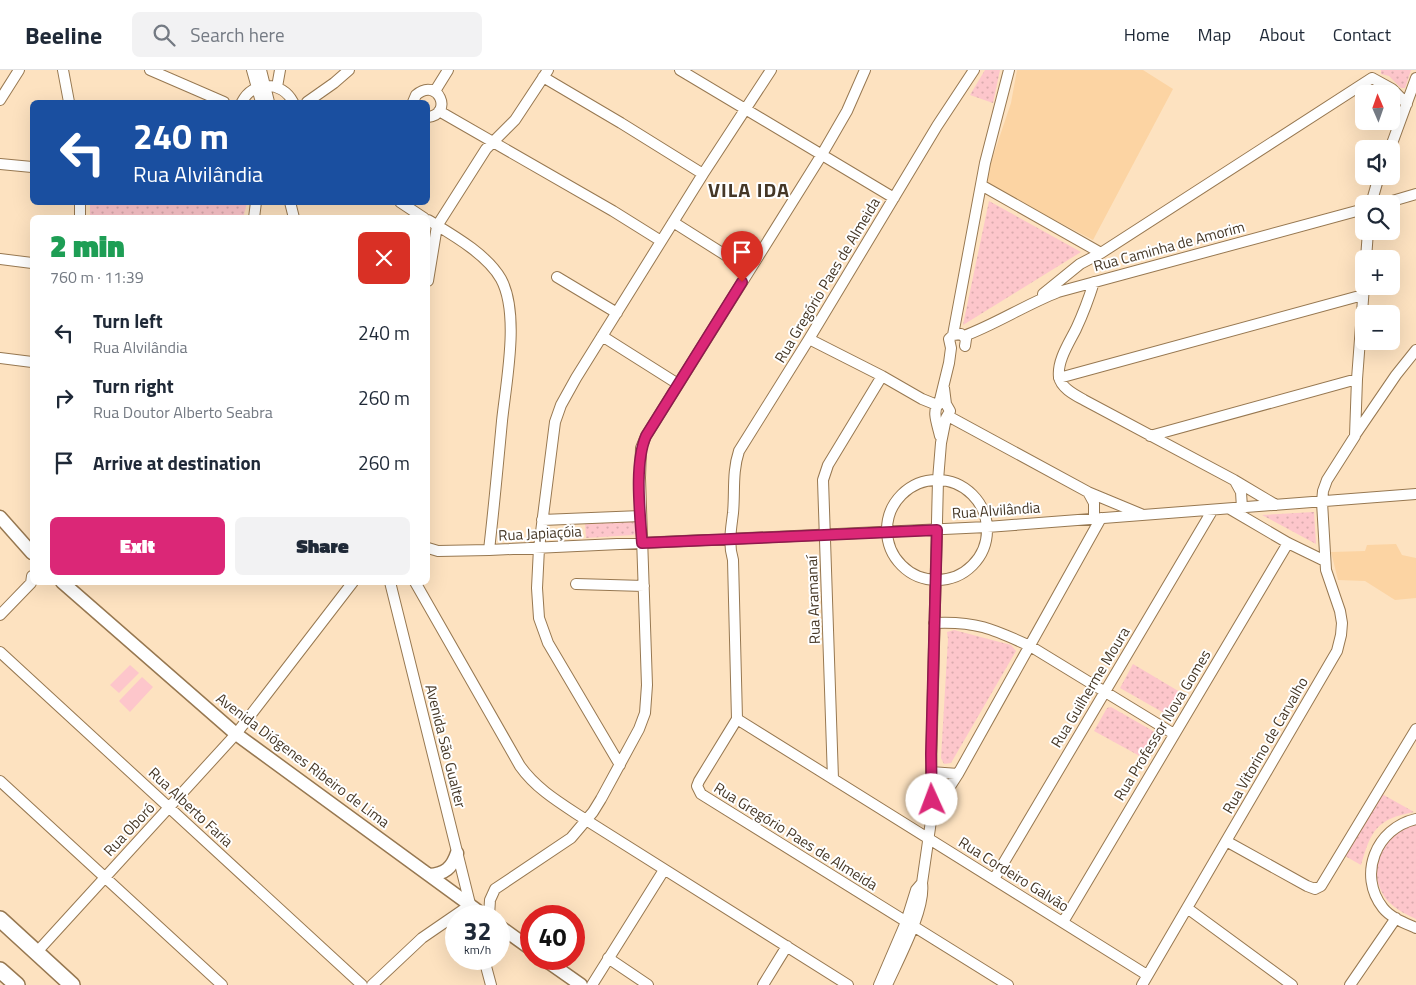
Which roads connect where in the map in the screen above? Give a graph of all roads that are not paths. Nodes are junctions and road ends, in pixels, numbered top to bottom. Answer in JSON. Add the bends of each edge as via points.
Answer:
{"nodes":[{"id":1,"x":19,"y":70,"type":"edge"},
{"id":2,"x":62,"y":70,"type":"edge"},
{"id":3,"x":150,"y":70,"type":"edge"},
{"id":4,"x":252,"y":70,"type":"edge"},
{"id":5,"x":261,"y":70,"type":"edge"},
{"id":6,"x":280,"y":70,"type":"edge"},
{"id":7,"x":349,"y":70,"type":"edge"},
{"id":8,"x":448,"y":70,"type":"edge"},
{"id":9,"x":680,"y":70,"type":"edge"},
{"id":10,"x":771,"y":70,"type":"edge"},
{"id":11,"x":865,"y":70,"type":"edge"},
{"id":12,"x":974,"y":70,"type":"edge"},
{"id":13,"x":1009,"y":70,"type":"edge"},
{"id":14,"x":546,"y":74,"type":"edge"},
{"id":15,"x":1373,"y":74,"type":"edge"},
{"id":16,"x":1416,"y":78,"type":"edge"},
{"id":17,"x":261,"y":87,"type":"junction"},
{"id":18,"x":277,"y":88,"type":"junction"},
{"id":19,"x":435,"y":91,"type":"junction"},
{"id":20,"x":0,"y":100,"type":"edge"},
{"id":21,"x":69,"y":100,"type":"edge"},
{"id":22,"x":219,"y":100,"type":"edge"},
{"id":23,"x":243,"y":100,"type":"edge"},
{"id":24,"x":261,"y":100,"type":"edge"},
{"id":25,"x":268,"y":100,"type":"edge"},
{"id":26,"x":292,"y":100,"type":"edge"},
{"id":27,"x":310,"y":100,"type":"edge"},
{"id":28,"x":414,"y":100,"type":"edge"},
{"id":29,"x":1407,"y":104,"type":"junction"},
{"id":30,"x":746,"y":110,"type":"junction"},
{"id":31,"x":439,"y":111,"type":"junction"},
{"id":32,"x":430,"y":116,"type":"edge"},
{"id":33,"x":1393,"y":140,"type":"edge"},
{"id":34,"x":493,"y":141,"type":"junction"},
{"id":35,"x":821,"y":156,"type":"junction"},
{"id":36,"x":0,"y":164,"type":"edge"},
{"id":37,"x":30,"y":167,"type":"edge"},
{"id":38,"x":703,"y":174,"type":"junction"},
{"id":39,"x":981,"y":185,"type":"junction"},
{"id":40,"x":1416,"y":194,"type":"edge"},
{"id":41,"x":894,"y":198,"type":"junction"},
{"id":42,"x":1400,"y":199,"type":"edge"},
{"id":43,"x":404,"y":205,"type":"edge"},
{"id":44,"x":1355,"y":211,"type":"edge"},
{"id":45,"x":420,"y":215,"type":"edge"},
{"id":46,"x":430,"y":221,"type":"edge"},
{"id":47,"x":673,"y":222,"type":"junction"},
{"id":48,"x":437,"y":226,"type":"junction"},
{"id":49,"x":661,"y":241,"type":"junction"},
{"id":50,"x":1101,"y":253,"type":"junction"},
{"id":51,"x":0,"y":259,"type":"edge"},
{"id":52,"x":30,"y":263,"type":"edge"},
{"id":53,"x":1080,"y":264,"type":"junction"},
{"id":54,"x":430,"y":269,"type":"edge"},
{"id":55,"x":749,"y":270,"type":"junction"},
{"id":56,"x":557,"y":277,"type":"dead end"},
{"id":57,"x":1085,"y":284,"type":"junction"},
{"id":58,"x":1355,"y":293,"type":"edge"},
{"id":59,"x":1364,"y":295,"type":"edge"},
{"id":60,"x":1090,"y":296,"type":"junction"},
{"id":61,"x":1035,"y":301,"type":"junction"},
{"id":62,"x":617,"y":313,"type":"junction"},
{"id":63,"x":602,"y":336,"type":"junction"},
{"id":64,"x":809,"y":338,"type":"junction"},
{"id":65,"x":959,"y":342,"type":"junction"},
{"id":66,"x":1416,"y":350,"type":"edge"},
{"id":67,"x":0,"y":358,"type":"edge"},
{"id":68,"x":30,"y":362,"type":"edge"},
{"id":69,"x":882,"y":376,"type":"junction"},
{"id":70,"x":1059,"y":378,"type":"junction"},
{"id":71,"x":1357,"y":379,"type":"junction"},
{"id":72,"x":678,"y":384,"type":"junction"},
{"id":73,"x":942,"y":411,"type":"junction"},
{"id":74,"x":1150,"y":436,"type":"junction"},
{"id":75,"x":1355,"y":436,"type":"junction"},
{"id":76,"x":938,"y":480,"type":"junction"},
{"id":77,"x":1234,"y":480,"type":"junction"},
{"id":78,"x":1088,"y":492,"type":"junction"},
{"id":79,"x":1416,"y":494,"type":"edge"},
{"id":80,"x":1322,"y":502,"type":"junction"},
{"id":81,"x":1276,"y":505,"type":"junction"},
{"id":82,"x":1242,"y":508,"type":"junction"},
{"id":83,"x":1230,"y":509,"type":"junction"},
{"id":84,"x":1212,"y":511,"type":"junction"},
{"id":85,"x":0,"y":516,"type":"edge"},
{"id":86,"x":641,"y":516,"type":"junction"},
{"id":87,"x":1144,"y":516,"type":"junction"},
{"id":88,"x":1094,"y":519,"type":"junction"},
{"id":89,"x":542,"y":520,"type":"junction"},
{"id":90,"x":987,"y":527,"type":"junction"},
{"id":91,"x":937,"y":530,"type":"junction"},
{"id":92,"x":887,"y":532,"type":"junction"},
{"id":93,"x":826,"y":534,"type":"junction"},
{"id":94,"x":733,"y":538,"type":"junction"},
{"id":95,"x":1089,"y":541,"type":"junction"},
{"id":96,"x":642,"y":543,"type":"junction"},
{"id":97,"x":1288,"y":543,"type":"junction"},
{"id":98,"x":539,"y":548,"type":"junction"},
{"id":99,"x":433,"y":550,"type":"edge"},
{"id":100,"x":489,"y":550,"type":"junction"},
{"id":101,"x":30,"y":551,"type":"edge"},
{"id":102,"x":1325,"y":561,"type":"junction"},
{"id":103,"x":936,"y":579,"type":"junction"},
{"id":104,"x":30,"y":582,"type":"edge"},
{"id":105,"x":576,"y":584,"type":"dead end"},
{"id":106,"x":65,"y":585,"type":"edge"},
{"id":107,"x":75,"y":585,"type":"edge"},
{"id":108,"x":351,"y":585,"type":"edge"},
{"id":109,"x":391,"y":585,"type":"edge"},
{"id":110,"x":417,"y":585,"type":"edge"},
{"id":111,"x":644,"y":586,"type":"junction"},
{"id":112,"x":77,"y":596,"type":"junction"},
{"id":113,"x":0,"y":615,"type":"edge"},
{"id":114,"x":934,"y":623,"type":"junction"},
{"id":115,"x":1030,"y":646,"type":"junction"},
{"id":116,"x":0,"y":652,"type":"edge"},
{"id":117,"x":1105,"y":692,"type":"junction"},
{"id":118,"x":737,"y":719,"type":"junction"},
{"id":119,"x":1416,"y":729,"type":"edge"},
{"id":120,"x":236,"y":734,"type":"junction"},
{"id":121,"x":1174,"y":734,"type":"junction"},
{"id":122,"x":620,"y":766,"type":"junction"},
{"id":123,"x":931,"y":772,"type":"junction"},
{"id":124,"x":958,"y":774,"type":"junction"},
{"id":125,"x":833,"y":779,"type":"junction"},
{"id":126,"x":0,"y":781,"type":"edge"},
{"id":127,"x":169,"y":808,"type":"junction"},
{"id":128,"x":932,"y":814,"type":"junction"},
{"id":129,"x":1416,"y":819,"type":"edge"},
{"id":130,"x":586,"y":820,"type":"junction"},
{"id":131,"x":930,"y":840,"type":"junction"},
{"id":132,"x":1226,"y":841,"type":"junction"},
{"id":133,"x":457,"y":853,"type":"junction"},
{"id":134,"x":664,"y":870,"type":"junction"},
{"id":135,"x":429,"y":875,"type":"junction"},
{"id":136,"x":105,"y":877,"type":"junction"},
{"id":137,"x":994,"y":879,"type":"junction"},
{"id":138,"x":465,"y":905,"type":"edge"},
{"id":139,"x":470,"y":905,"type":"edge"},
{"id":140,"x":490,"y":905,"type":"edge"},
{"id":141,"x":1187,"y":908,"type":"junction"},
{"id":142,"x":1396,"y":918,"type":"junction"},
{"id":143,"x":0,"y":919,"type":"edge"},
{"id":144,"x":1063,"y":922,"type":"junction"},
{"id":145,"x":910,"y":924,"type":"junction"},
{"id":146,"x":445,"y":925,"type":"edge"},
{"id":147,"x":1416,"y":928,"type":"edge"},
{"id":148,"x":788,"y":946,"type":"junction"},
{"id":149,"x":36,"y":952,"type":"junction"},
{"id":150,"x":608,"y":958,"type":"junction"},
{"id":151,"x":487,"y":970,"type":"edge"},
{"id":152,"x":560,"y":970,"type":"edge"},
{"id":153,"x":1148,"y":975,"type":"junction"},
{"id":154,"x":72,"y":985,"type":"edge"},
{"id":155,"x":222,"y":985,"type":"edge"},
{"id":156,"x":362,"y":985,"type":"edge"},
{"id":157,"x":372,"y":985,"type":"edge"},
{"id":158,"x":491,"y":985,"type":"edge"},
{"id":159,"x":581,"y":985,"type":"edge"},
{"id":160,"x":592,"y":985,"type":"edge"},
{"id":161,"x":648,"y":985,"type":"edge"},
{"id":162,"x":763,"y":985,"type":"edge"},
{"id":163,"x":848,"y":985,"type":"edge"},
{"id":164,"x":879,"y":985,"type":"edge"},
{"id":165,"x":887,"y":985,"type":"edge"},
{"id":166,"x":1008,"y":985,"type":"edge"},
{"id":167,"x":1142,"y":985,"type":"edge"},
{"id":168,"x":1292,"y":985,"type":"edge"},
{"id":169,"x":1350,"y":985,"type":"edge"}],
"edges":[{"from":1,"to":20,"type":"street"},
{"from":2,"to":21,"type":"street"},
{"from":3,"to":22,"type":"street"},
{"from":4,"to":17,"type":"street"},
{"from":5,"to":17,"type":"street"},
{"from":6,"to":18,"type":"street"},
{"from":7,"to":27,"type":"street"},
{"from":8,"to":19,"type":"street"},
{"from":9,"to":30,"type":"street"},
{"from":10,"to":30,"type":"street"},
{"from":11,"to":35,"type":"street","via":[[847,111]]},
{"from":12,"to":41,"type":"street","name":"Rua Gregório Paes de Almeida"},
{"from":13,"to":39,"type":"street"},
{"from":14,"to":34,"type":"street","via":[[515,120]]},
{"from":14,"to":38,"type":"street"},
{"from":15,"to":29,"type":"street"},
{"from":15,"to":50,"type":"street"},
{"from":16,"to":29,"type":"street"},
{"from":17,"to":18,"type":"street"},
{"from":17,"to":23,"type":"street","via":[[248,93]]},
{"from":17,"to":24,"type":"street"},
{"from":17,"to":25,"type":"street"},
{"from":18,"to":26,"type":"street","via":[[286,92]]},
{"from":19,"to":28,"type":"street","via":[[420,91]]},
{"from":19,"to":31,"type":"street","via":[[441,98]]},
{"from":29,"to":33,"type":"street"},
{"from":30,"to":35,"type":"street"},
{"from":30,"to":38,"type":"street"},
{"from":31,"to":32,"type":"street"},
{"from":31,"to":34,"type":"street"},
{"from":34,"to":48,"type":"street"},
{"from":34,"to":49,"type":"street"},
{"from":35,"to":41,"type":"street"},
{"from":35,"to":55,"type":"street"},
{"from":36,"to":37,"type":"street"},
{"from":38,"to":47,"type":"street"},
{"from":39,"to":50,"type":"street"},
{"from":39,"to":65,"type":"street","via":[[958,313]]},
{"from":40,"to":42,"type":"street"},
{"from":41,"to":64,"type":"street","name":"Rua Gregório Paes de Almeida"},
{"from":43,"to":45,"type":"street"},
{"from":44,"to":57,"type":"street","name":"Rua Caminha de Amorim"},
{"from":46,"to":48,"type":"street"},
{"from":47,"to":49,"type":"street"},
{"from":47,"to":55,"type":"street"},
{"from":48,"to":54,"type":"street"},
{"from":48,"to":100,"type":"street","via":[[491,264],[509,301],[508,362]]},
{"from":49,"to":62,"type":"street"},
{"from":50,"to":53,"type":"street"},
{"from":51,"to":52,"type":"street"},
{"from":53,"to":57,"type":"street","via":[[1076,278]]},
{"from":53,"to":61,"type":"street"},
{"from":55,"to":72,"type":"street"},
{"from":56,"to":62,"type":"street"},
{"from":57,"to":60,"type":"street"},
{"from":57,"to":60,"type":"street"},
{"from":57,"to":61,"type":"street","name":"Rua Caminha de Amorim"},
{"from":58,"to":70,"type":"street"},
{"from":59,"to":71,"type":"street"},
{"from":60,"to":70,"type":"street","via":[[1064,354]]},
{"from":61,"to":65,"type":"street","name":"Rua Caminha de Amorim"},
{"from":62,"to":63,"type":"street"},
{"from":63,"to":72,"type":"street"},
{"from":63,"to":89,"type":"street","via":[[565,398],[555,422]]},
{"from":64,"to":69,"type":"street"},
{"from":64,"to":94,"type":"street","name":"Rua Gregório Paes de Almeida","via":[[738,451],[733,476]]},
{"from":65,"to":73,"type":"street","via":[[950,363]]},
{"from":66,"to":75,"type":"street","name":"Rua Vitorino de Carvalho"},
{"from":67,"to":68,"type":"street"},
{"from":69,"to":73,"type":"street"},
{"from":69,"to":93,"type":"street","name":"Rua Aramanaí","via":[[825,473]]},
{"from":70,"to":74,"type":"street","via":[[1072,393]]},
{"from":71,"to":74,"type":"street"},
{"from":71,"to":75,"type":"street"},
{"from":72,"to":86,"type":"street","via":[[640,448]]},
{"from":73,"to":76,"type":"street"},
{"from":73,"to":78,"type":"street"},
{"from":74,"to":77,"type":"street"},
{"from":75,"to":80,"type":"street","name":"Rua Vitorino de Carvalho","via":[[1327,480]]},
{"from":76,"to":90,"type":"street","via":[[950,482],[972,494],[982,509]]},
{"from":76,"to":91,"type":"street"},
{"from":76,"to":92,"type":"street","via":[[918,484],[902,495],[891,512]]},
{"from":77,"to":81,"type":"street"},
{"from":77,"to":82,"type":"street","via":[[1241,492]]},
{"from":78,"to":87,"type":"street"},
{"from":78,"to":88,"type":"street","via":[[1094,503]]},
{"from":79,"to":80,"type":"street","name":"Rua Alvilândia"},
{"from":80,"to":81,"type":"street","name":"Rua Alvilândia"},
{"from":80,"to":102,"type":"street","name":"Rua Vitorino de Carvalho"},
{"from":81,"to":82,"type":"street","name":"Rua Alvilândia"},
{"from":82,"to":83,"type":"street","name":"Rua Alvilândia"},
{"from":83,"to":84,"type":"street","name":"Rua Alvilândia"},
{"from":83,"to":97,"type":"street"},
{"from":84,"to":87,"type":"street","name":"Rua Alvilândia"},
{"from":84,"to":117,"type":"street","name":"Rua Guilherme Moura"},
{"from":85,"to":101,"type":"main road"},
{"from":86,"to":89,"type":"street","name":"Rua Japiaçóia"},
{"from":86,"to":96,"type":"street"},
{"from":87,"to":88,"type":"street","name":"Rua Alvilândia"},
{"from":88,"to":90,"type":"street","name":"Rua Alvilândia"},
{"from":88,"to":95,"type":"street"},
{"from":88,"to":95,"type":"street"},
{"from":89,"to":98,"type":"street"},
{"from":90,"to":91,"type":"street","name":"Rua Alvilândia"},
{"from":90,"to":103,"type":"street","via":[[985,545],[976,561],[962,573]]},
{"from":91,"to":92,"type":"street","name":"Rua Alvilândia"},
{"from":91,"to":103,"type":"street"},
{"from":92,"to":93,"type":"street","name":"Rua Alvilândia"},
{"from":92,"to":103,"type":"street","via":[[890,546],[902,565],[921,577]]},
{"from":93,"to":94,"type":"street","name":"Rua Alvilândia"},
{"from":93,"to":125,"type":"street","name":"Rua Aramanaí"},
{"from":94,"to":96,"type":"street","name":"Rua Alvilândia"},
{"from":94,"to":118,"type":"street","name":"Rua Gregório Paes de Almeida"},
{"from":95,"to":115,"type":"street"},
{"from":96,"to":98,"type":"street","name":"Rua Japiaçóia"},
{"from":96,"to":111,"type":"street"},
{"from":97,"to":102,"type":"street"},
{"from":97,"to":121,"type":"street","name":"Rua Professor Nova Gomes"},
{"from":98,"to":100,"type":"street","name":"Rua Japiaçóia"},
{"from":98,"to":122,"type":"street","via":[[537,606],[543,632]]},
{"from":99,"to":100,"type":"street","name":"Rua Japiaçóia"},
{"from":102,"to":132,"type":"street","name":"Rua Vitorino de Carvalho","via":[[1342,623],[1337,651]]},
{"from":103,"to":114,"type":"street"},
{"from":104,"to":113,"type":"street"},
{"from":105,"to":111,"type":"street"},
{"from":106,"to":112,"type":"main road","name":"Avenida Diógenes Ribeiro de Lima"},
{"from":107,"to":112,"type":"main road"},
{"from":108,"to":120,"type":"street","name":"Rua Oboró"},
{"from":109,"to":133,"type":"street","name":"Avenida São Gualter"},
{"from":110,"to":130,"type":"street","via":[[529,779]]},
{"from":111,"to":122,"type":"street","via":[[647,703],[639,729]]},
{"from":112,"to":120,"type":"main road","name":"Avenida Diógenes Ribeiro de Lima"},
{"from":114,"to":115,"type":"street","via":[[982,626]]},
{"from":114,"to":123,"type":"street"},
{"from":115,"to":117,"type":"street"},
{"from":115,"to":124,"type":"street"},
{"from":116,"to":127,"type":"street","name":"Rua Alberto Faria"},
{"from":117,"to":121,"type":"street"},
{"from":117,"to":137,"type":"street","name":"Rua Guilherme Moura"},
{"from":118,"to":125,"type":"street","name":"Rua Cordeiro Galvão"},
{"from":118,"to":145,"type":"street","name":"Rua Gregório Paes de Almeida","via":[[699,781],[701,794]]},
{"from":119,"to":132,"type":"street","via":[[1321,886],[1315,889],[1307,886]]},
{"from":120,"to":127,"type":"street","name":"Rua Oboró"},
{"from":120,"to":135,"type":"main road","name":"Avenida Diógenes Ribeiro de Lima"},
{"from":121,"to":144,"type":"street","name":"Rua Professor Nova Gomes"},
{"from":122,"to":130,"type":"street"},
{"from":123,"to":124,"type":"street"},
{"from":123,"to":128,"type":"street"},
{"from":124,"to":128,"type":"street"},
{"from":125,"to":131,"type":"street","name":"Rua Cordeiro Galvão"},
{"from":126,"to":136,"type":"street"},
{"from":127,"to":136,"type":"street","name":"Rua Oboró"},
{"from":127,"to":156,"type":"street","name":"Rua Alberto Faria"},
{"from":128,"to":131,"type":"street"},
{"from":129,"to":142,"type":"street","via":[[1400,824],[1385,835],[1372,862],[1374,890],[1383,908]]},
{"from":130,"to":134,"type":"street"},
{"from":130,"to":140,"type":"street","via":[[571,838],[495,889]]},
{"from":131,"to":137,"type":"street","name":"Rua Cordeiro Galvão"},
{"from":131,"to":145,"type":"street","via":[[922,882],[924,892]]},
{"from":132,"to":141,"type":"street","name":"Rua Vitorino de Carvalho"},
{"from":133,"to":135,"type":"main road","via":[[446,871]]},
{"from":133,"to":139,"type":"street","name":"Avenida São Gualter"},
{"from":134,"to":148,"type":"street"},
{"from":134,"to":150,"type":"street"},
{"from":135,"to":138,"type":"main road","name":"Avenida Diógenes Ribeiro de Lima"},
{"from":136,"to":149,"type":"street","name":"Rua Oboró"},
{"from":136,"to":155,"type":"street"},
{"from":137,"to":144,"type":"street","name":"Rua Cordeiro Galvão"},
{"from":141,"to":153,"type":"street","name":"Rua Vitorino de Carvalho"},
{"from":141,"to":168,"type":"street"},
{"from":142,"to":147,"type":"street"},
{"from":142,"to":169,"type":"street"},
{"from":143,"to":149,"type":"highway"},
{"from":144,"to":153,"type":"street","name":"Rua Cordeiro Galvão"},
{"from":145,"to":164,"type":"street"},
{"from":145,"to":165,"type":"street"},
{"from":145,"to":166,"type":"street","name":"Rua Gregório Paes de Almeida"},
{"from":146,"to":157,"type":"street","via":[[422,938]]},
{"from":148,"to":162,"type":"street"},
{"from":148,"to":163,"type":"street"},
{"from":149,"to":154,"type":"highway"},
{"from":150,"to":160,"type":"street"},
{"from":150,"to":161,"type":"street"},
{"from":151,"to":158,"type":"street"},
{"from":152,"to":159,"type":"main road"},
{"from":153,"to":167,"type":"street","name":"Rua Vitorino de Carvalho"}]}
